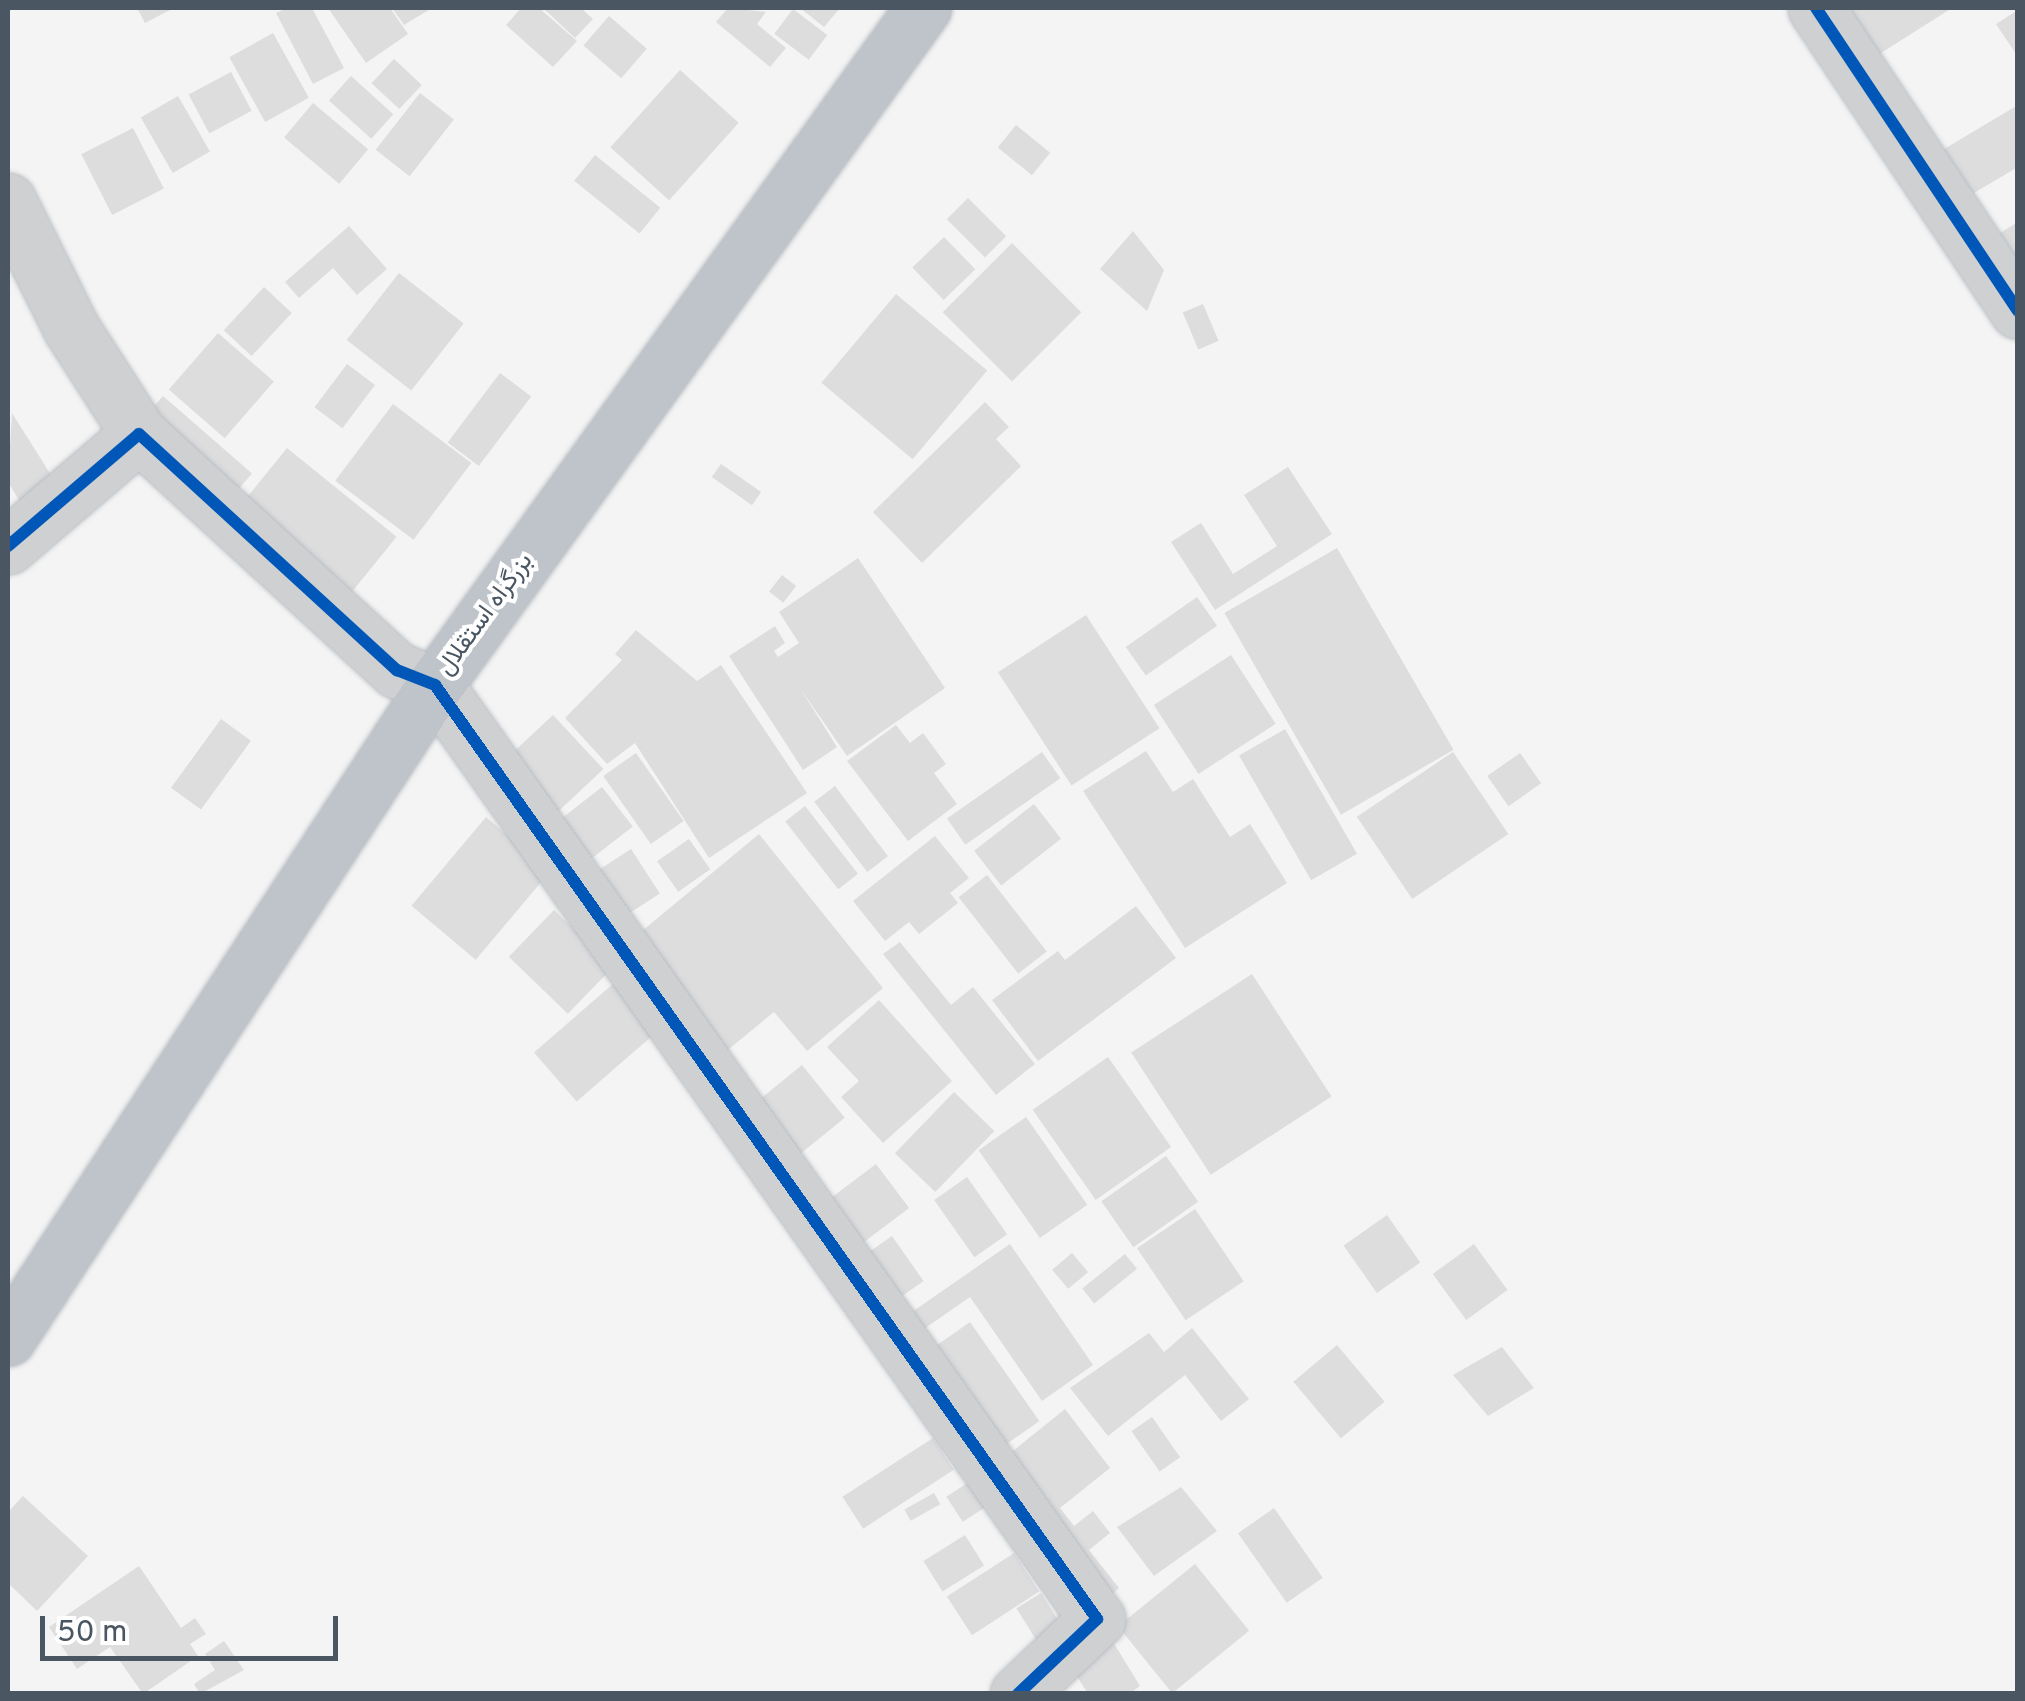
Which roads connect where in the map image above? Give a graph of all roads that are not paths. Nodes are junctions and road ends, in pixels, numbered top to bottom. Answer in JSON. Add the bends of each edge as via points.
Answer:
{"nodes":[{"id":1,"x":922,"y":8,"type":"edge"},
{"id":2,"x":1816,"y":8,"type":"edge"},
{"id":3,"x":8,"y":201,"type":"edge"},
{"id":4,"x":2018,"y":310,"type":"edge"},
{"id":5,"x":138,"y":434,"type":"junction"},
{"id":6,"x":8,"y":546,"type":"edge"},
{"id":7,"x":435,"y":685,"type":"junction"},
{"id":8,"x":8,"y":1338,"type":"edge"},
{"id":9,"x":1018,"y":1694,"type":"edge"}],
"edges":[{"from":1,"to":7,"type":"highway","name":"بزرگراه استقلال"},
{"from":2,"to":4,"type":"street"},
{"from":3,"to":5,"type":"street","via":[[71,328]]},
{"from":5,"to":6,"type":"street"},
{"from":5,"to":7,"type":"street","via":[[397,670]]},
{"from":7,"to":8,"type":"highway","name":"بزرگراه استقلال"},
{"from":7,"to":9,"type":"street","via":[[1097,1619]]}]}
